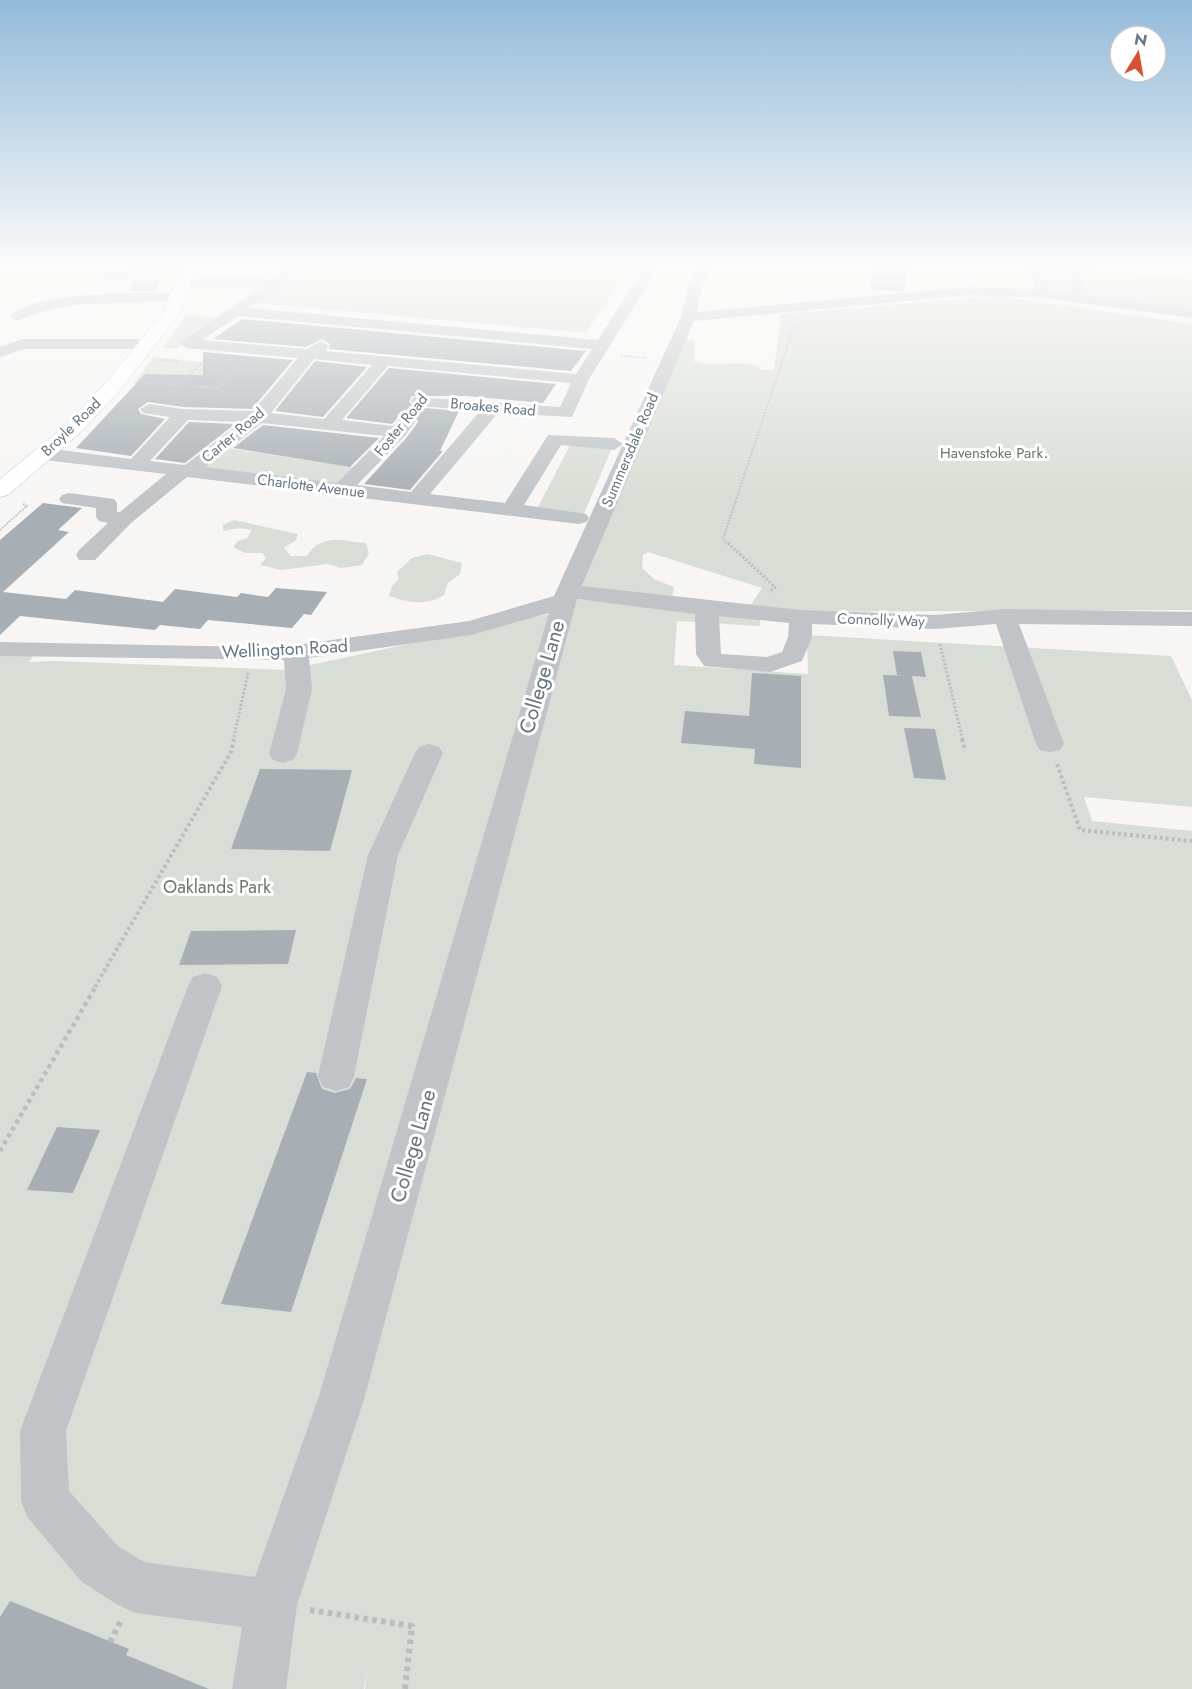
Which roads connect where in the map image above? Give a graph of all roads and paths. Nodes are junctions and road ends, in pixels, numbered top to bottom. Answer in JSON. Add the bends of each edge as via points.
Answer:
{"nodes":[{"id":1,"x":22,"y":344,"type":"joint"},
{"id":2,"x":148,"y":344,"type":"joint"},
{"id":3,"x":187,"y":344,"type":"edge"},
{"id":4,"x":196,"y":344,"type":"edge"},
{"id":5,"x":325,"y":344,"type":"edge"},
{"id":6,"x":477,"y":344,"type":"edge"},
{"id":7,"x":560,"y":344,"type":"edge"},
{"id":8,"x":602,"y":344,"type":"edge"},
{"id":9,"x":676,"y":344,"type":"edge"},
{"id":10,"x":788,"y":344,"type":"edge"},
{"id":11,"x":599,"y":349,"type":"junction"},
{"id":12,"x":0,"y":352,"type":"edge"},
{"id":13,"x":311,"y":355,"type":"junction"},
{"id":14,"x":668,"y":360,"type":"junction"},
{"id":15,"x":384,"y":361,"type":"junction"},
{"id":16,"x":181,"y":362,"type":"dead end"},
{"id":17,"x":191,"y":363,"type":"dead end"},
{"id":18,"x":202,"y":363,"type":"junction"},
{"id":19,"x":210,"y":364,"type":"dead end"},
{"id":20,"x":227,"y":366,"type":"dead end"},
{"id":21,"x":451,"y":368,"type":"junction"},
{"id":22,"x":148,"y":375,"type":"dead end"},
{"id":23,"x":580,"y":379,"type":"junction"},
{"id":24,"x":178,"y":385,"type":"junction"},
{"id":25,"x":420,"y":401,"type":"junction"},
{"id":26,"x":493,"y":407,"type":"junction"},
{"id":27,"x":149,"y":409,"type":"dead end"},
{"id":28,"x":183,"y":414,"type":"junction"},
{"id":29,"x":258,"y":417,"type":"junction"},
{"id":30,"x":328,"y":425,"type":"junction"},
{"id":31,"x":399,"y":432,"type":"junction"},
{"id":32,"x":614,"y":444,"type":"dead end"},
{"id":33,"x":44,"y":454,"type":"junction"},
{"id":34,"x":136,"y":465,"type":"junction"},
{"id":35,"x":185,"y":471,"type":"junction"},
{"id":36,"x":0,"y":490,"type":"edge"},
{"id":37,"x":341,"y":490,"type":"junction"},
{"id":38,"x":416,"y":498,"type":"junction"},
{"id":39,"x":69,"y":499,"type":"dead end"},
{"id":40,"x":510,"y":511,"type":"junction"},
{"id":41,"x":579,"y":518,"type":"dead end"},
{"id":42,"x":124,"y":519,"type":"junction"},
{"id":43,"x":87,"y":555,"type":"dead end"},
{"id":44,"x":769,"y":591,"type":"dead end"},
{"id":45,"x":567,"y":596,"type":"junction"},
{"id":46,"x":707,"y":607,"type":"junction"},
{"id":47,"x":1005,"y":616,"type":"junction"},
{"id":48,"x":801,"y":617,"type":"junction"},
{"id":49,"x":1192,"y":619,"type":"edge"},
{"id":50,"x":935,"y":622,"type":"junction"},
{"id":51,"x":0,"y":649,"type":"edge"},
{"id":52,"x":296,"y":652,"type":"junction"},
{"id":53,"x":252,"y":654,"type":"junction"},
{"id":54,"x":1050,"y":744,"type":"joint"},
{"id":55,"x":965,"y":752,"type":"dead end"},
{"id":56,"x":429,"y":753,"type":"dead end"},
{"id":57,"x":283,"y":754,"type":"dead end"},
{"id":58,"x":1192,"y":841,"type":"edge"},
{"id":59,"x":205,"y":986,"type":"dead end"},
{"id":60,"x":336,"y":1076,"type":"dead end"},
{"id":61,"x":0,"y":1151,"type":"edge"},
{"id":62,"x":271,"y":1605,"type":"junction"},
{"id":63,"x":126,"y":1611,"type":"dead end"},
{"id":64,"x":343,"y":1614,"type":"dead end"},
{"id":65,"x":110,"y":1642,"type":"dead end"},
{"id":66,"x":259,"y":1689,"type":"edge"},
{"id":67,"x":405,"y":1689,"type":"edge"}],
"edges":[{"from":1,"to":2,"type":"street"},
{"from":1,"to":12,"type":"street"},
{"from":2,"to":33,"type":"main road","name":"Broyle Road","via":[[93,409]]},
{"from":3,"to":16,"type":"path","via":[[160,360]]},
{"from":4,"to":13,"type":"street"},
{"from":5,"to":13,"type":"street","name":"Carter Road"},
{"from":6,"to":21,"type":"street","name":"Foster Road"},
{"from":7,"to":11,"type":"street"},
{"from":8,"to":11,"type":"street"},
{"from":9,"to":14,"type":"street","name":"Summersdale Road"},
{"from":10,"to":44,"type":"path","via":[[723,539],[775,587]]},
{"from":11,"to":14,"type":"path"},
{"from":11,"to":23,"type":"street"},
{"from":13,"to":15,"type":"street"},
{"from":13,"to":29,"type":"street","name":"Carter Road"},
{"from":14,"to":45,"type":"street","name":"Summersdale Road"},
{"from":15,"to":21,"type":"street"},
{"from":15,"to":30,"type":"street"},
{"from":17,"to":18,"type":"path"},
{"from":18,"to":19,"type":"path"},
{"from":18,"to":24,"type":"path"},
{"from":20,"to":24,"type":"path","via":[[237,367],[218,388]]},
{"from":21,"to":23,"type":"street"},
{"from":21,"to":25,"type":"street","name":"Foster Road"},
{"from":22,"to":24,"type":"path","via":[[142,382]]},
{"from":23,"to":26,"type":"street","name":"Broakes Road","via":[[566,413]]},
{"from":25,"to":26,"type":"street","name":"Broakes Road"},
{"from":25,"to":31,"type":"street","name":"Foster Road"},
{"from":26,"to":38,"type":"street"},
{"from":27,"to":28,"type":"street"},
{"from":28,"to":29,"type":"street"},
{"from":28,"to":34,"type":"street"},
{"from":29,"to":30,"type":"street"},
{"from":29,"to":35,"type":"street","name":"Carter Road"},
{"from":30,"to":31,"type":"street"},
{"from":31,"to":37,"type":"street","name":"Foster Road"},
{"from":32,"to":40,"type":"street","via":[[555,439]]},
{"from":33,"to":34,"type":"street","name":"Charlotte Avenue"},
{"from":33,"to":36,"type":"main road","name":"Broyle Road"},
{"from":34,"to":35,"type":"street","name":"Charlotte Avenue"},
{"from":35,"to":37,"type":"street","name":"Charlotte Avenue"},
{"from":35,"to":42,"type":"street","name":"Carter Road"},
{"from":37,"to":38,"type":"street","name":"Charlotte Avenue"},
{"from":38,"to":40,"type":"street","name":"Charlotte Avenue"},
{"from":39,"to":42,"type":"street","via":[[107,503],[106,517]]},
{"from":40,"to":41,"type":"street","name":"Charlotte Avenue"},
{"from":42,"to":43,"type":"street","name":"Carter Road"},
{"from":45,"to":46,"type":"street","name":"Connolly Way"},
{"from":45,"to":52,"type":"street","name":"Wellington Road","via":[[471,628]]},
{"from":45,"to":62,"type":"street","name":"College Lane","via":[[342,1396]]},
{"from":46,"to":48,"type":"street","name":"Connolly Way"},
{"from":46,"to":48,"type":"street","via":[[708,654],[713,661],[770,665],[793,656],[800,637]]},
{"from":47,"to":49,"type":"street","name":"Connolly Way"},
{"from":47,"to":50,"type":"street","name":"Connolly Way"},
{"from":47,"to":54,"type":"street"},
{"from":48,"to":50,"type":"street","name":"Connolly Way"},
{"from":50,"to":55,"type":"path"},
{"from":51,"to":53,"type":"street","name":"Wellington Road"},
{"from":52,"to":53,"type":"street","name":"Wellington Road"},
{"from":52,"to":57,"type":"street","via":[[299,689]]},
{"from":53,"to":61,"type":"path","via":[[231,752]]},
{"from":54,"to":58,"type":"path","via":[[1080,830]]},
{"from":56,"to":60,"type":"street","via":[[383,855]]},
{"from":59,"to":62,"type":"street","via":[[43,1431],[45,1501],[100,1564],[136,1587]]},
{"from":62,"to":66,"type":"street","name":"College Lane"},
{"from":63,"to":65,"type":"path"},
{"from":64,"to":67,"type":"path","via":[[412,1626]]}]}
